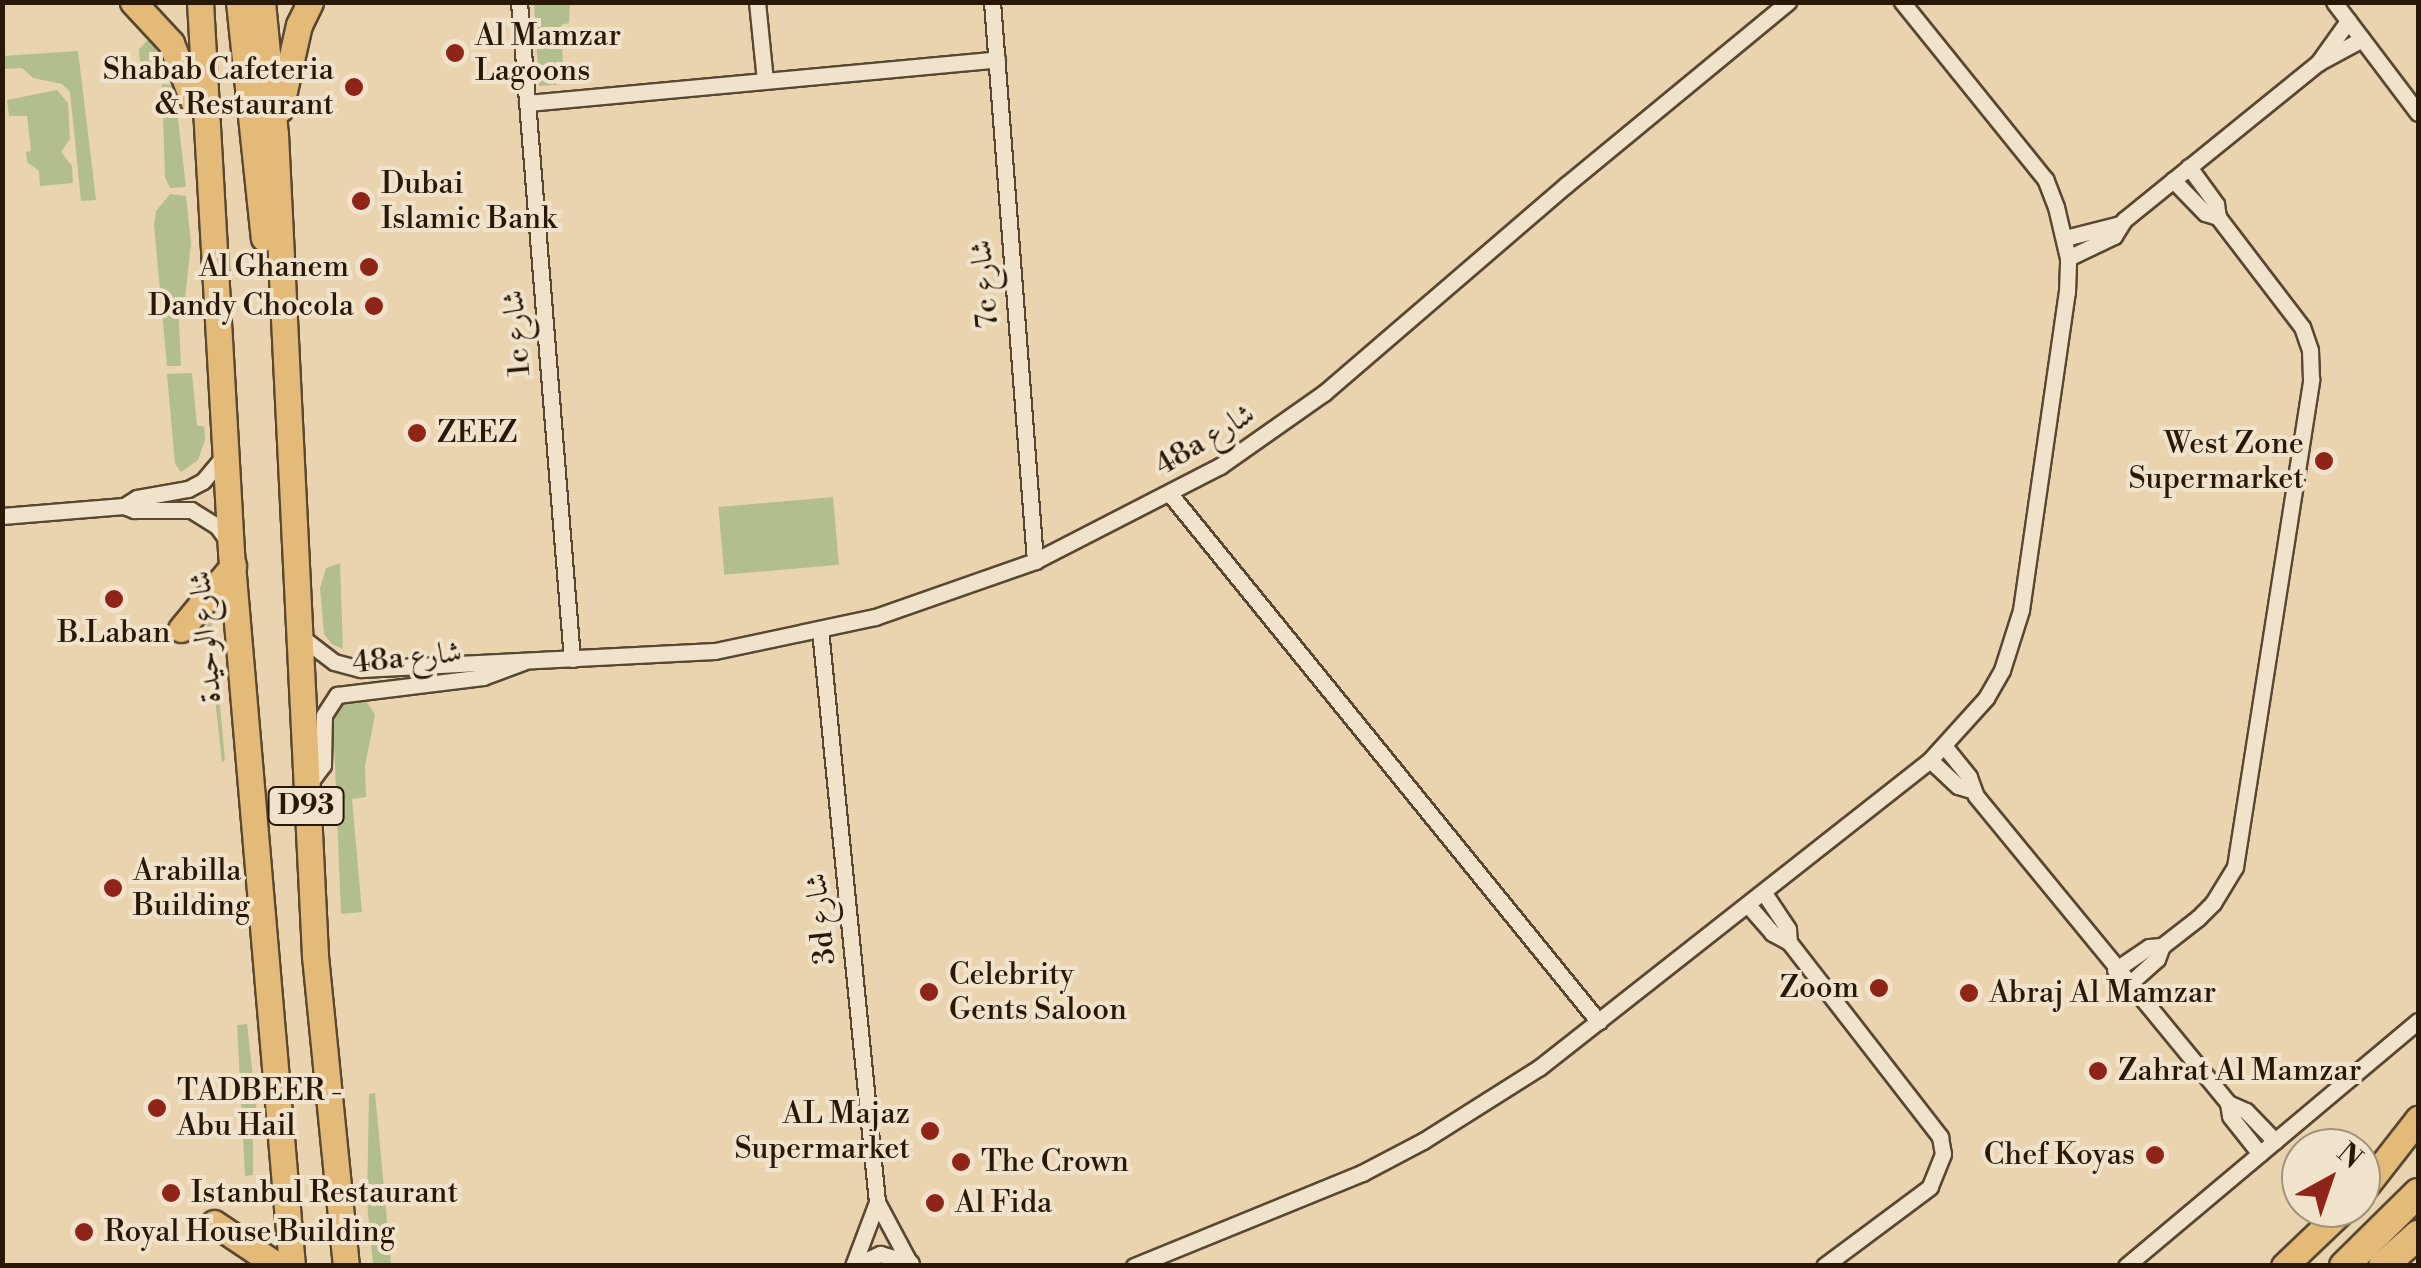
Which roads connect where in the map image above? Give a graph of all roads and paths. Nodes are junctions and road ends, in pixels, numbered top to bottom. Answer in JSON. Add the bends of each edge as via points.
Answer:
{"nodes":[{"id":1,"x":133,"y":2,"type":"edge"},
{"id":2,"x":200,"y":2,"type":"edge"},
{"id":3,"x":239,"y":2,"type":"edge"},
{"id":4,"x":262,"y":2,"type":"edge"},
{"id":5,"x":310,"y":2,"type":"edge"},
{"id":6,"x":519,"y":2,"type":"edge"},
{"id":7,"x":757,"y":2,"type":"edge"},
{"id":8,"x":992,"y":2,"type":"edge"},
{"id":9,"x":1788,"y":2,"type":"edge"},
{"id":10,"x":1902,"y":2,"type":"edge"},
{"id":11,"x":2334,"y":2,"type":"edge"},
{"id":12,"x":2348,"y":22,"type":"junction"},
{"id":13,"x":2362,"y":38,"type":"junction"},
{"id":14,"x":997,"y":59,"type":"junction"},
{"id":15,"x":2318,"y":62,"type":"junction"},
{"id":16,"x":764,"y":81,"type":"junction"},
{"id":17,"x":527,"y":103,"type":"junction"},
{"id":18,"x":2418,"y":114,"type":"edge"},
{"id":19,"x":275,"y":134,"type":"junction"},
{"id":20,"x":206,"y":154,"type":"junction"},
{"id":21,"x":2188,"y":167,"type":"junction"},
{"id":22,"x":2173,"y":180,"type":"junction"},
{"id":23,"x":2218,"y":217,"type":"junction"},
{"id":24,"x":2120,"y":224,"type":"junction"},
{"id":25,"x":2065,"y":238,"type":"junction"},
{"id":26,"x":2068,"y":258,"type":"junction"},
{"id":27,"x":280,"y":262,"type":"junction"},
{"id":28,"x":226,"y":453,"type":"junction"},
{"id":29,"x":1170,"y":494,"type":"junction"},
{"id":30,"x":124,"y":506,"type":"junction"},
{"id":31,"x":2,"y":516,"type":"edge"},
{"id":32,"x":232,"y":559,"type":"junction"},
{"id":33,"x":1034,"y":561,"type":"junction"},
{"id":34,"x":181,"y":629,"type":"dead end"},
{"id":35,"x":820,"y":630,"type":"junction"},
{"id":36,"x":296,"y":632,"type":"junction"},
{"id":37,"x":572,"y":658,"type":"junction"},
{"id":38,"x":523,"y":662,"type":"junction"},
{"id":39,"x":1945,"y":747,"type":"junction"},
{"id":40,"x":1930,"y":760,"type":"junction"},
{"id":41,"x":305,"y":788,"type":"junction"},
{"id":42,"x":1971,"y":790,"type":"junction"},
{"id":43,"x":1764,"y":893,"type":"junction"},
{"id":44,"x":1748,"y":905,"type":"junction"},
{"id":45,"x":1790,"y":942,"type":"junction"},
{"id":46,"x":2162,"y":946,"type":"junction"},
{"id":47,"x":2115,"y":970,"type":"junction"},
{"id":48,"x":2128,"y":986,"type":"junction"},
{"id":49,"x":2418,"y":1021,"type":"edge"},
{"id":50,"x":1599,"y":1022,"type":"junction"},
{"id":51,"x":2228,"y":1103,"type":"junction"},
{"id":52,"x":2418,"y":1119,"type":"edge"},
{"id":53,"x":2275,"y":1141,"type":"junction"},
{"id":54,"x":2260,"y":1154,"type":"junction"},
{"id":55,"x":2381,"y":1166,"type":"edge"},
{"id":56,"x":2418,"y":1193,"type":"edge"},
{"id":57,"x":878,"y":1202,"type":"junction"},
{"id":58,"x":214,"y":1224,"type":"dead end"},
{"id":59,"x":2324,"y":1228,"type":"edge"},
{"id":60,"x":2418,"y":1236,"type":"edge"},
{"id":61,"x":911,"y":1264,"type":"edge"},
{"id":62,"x":278,"y":1266,"type":"edge"},
{"id":63,"x":292,"y":1266,"type":"edge"},
{"id":64,"x":346,"y":1266,"type":"edge"},
{"id":65,"x":853,"y":1266,"type":"edge"},
{"id":66,"x":1134,"y":1266,"type":"edge"},
{"id":67,"x":1824,"y":1266,"type":"edge"},
{"id":68,"x":2126,"y":1266,"type":"edge"},
{"id":69,"x":2284,"y":1266,"type":"edge"},
{"id":70,"x":2344,"y":1266,"type":"edge"},
{"id":71,"x":2382,"y":1266,"type":"edge"}],
"edges":[{"from":1,"to":20,"type":"main road","via":[[156,23],[182,64]]},
{"from":2,"to":20,"type":"main road","name":"شارع الوحيدة","number":"D93"},
{"from":3,"to":27,"type":"main road","via":[[264,234]]},
{"from":4,"to":19,"type":"main road","number":"D93"},
{"from":5,"to":19,"type":"main road"},
{"from":6,"to":17,"type":"street","name":"1c شارع"},
{"from":7,"to":16,"type":"street"},
{"from":8,"to":14,"type":"street","name":"7c شارع"},
{"from":9,"to":29,"type":"street","name":"48a شارع","via":[[1324,393]]},
{"from":10,"to":25,"type":"street","via":[[2031,158]]},
{"from":11,"to":12,"type":"street"},
{"from":12,"to":13,"type":"street"},
{"from":12,"to":15,"type":"street"},
{"from":13,"to":15,"type":"street"},
{"from":13,"to":18,"type":"street"},
{"from":14,"to":16,"type":"street"},
{"from":14,"to":33,"type":"street","name":"7c شارع"},
{"from":15,"to":21,"type":"street"},
{"from":16,"to":17,"type":"street"},
{"from":17,"to":37,"type":"street","name":"1c شارع"},
{"from":19,"to":27,"type":"main road","number":"D93"},
{"from":20,"to":28,"type":"main road","name":"شارع الوحيدة","number":"D93"},
{"from":21,"to":22,"type":"street"},
{"from":21,"to":23,"type":"street"},
{"from":22,"to":23,"type":"street","via":[[2205,213]]},
{"from":22,"to":24,"type":"street"},
{"from":23,"to":46,"type":"street","via":[[2302,327],[2311,379],[2241,847],[2213,903]]},
{"from":24,"to":25,"type":"street"},
{"from":24,"to":26,"type":"street","via":[[2109,240]]},
{"from":25,"to":26,"type":"street"},
{"from":26,"to":39,"type":"street","via":[[2013,641],[1986,698]]},
{"from":27,"to":36,"type":"main road","number":"D93"},
{"from":28,"to":30,"type":"street","via":[[188,489]]},
{"from":28,"to":32,"type":"main road","name":"شارع الوحيدة","number":"D93"},
{"from":29,"to":33,"type":"street","name":"48a شارع"},
{"from":29,"to":50,"type":"street"},
{"from":30,"to":31,"type":"street"},
{"from":30,"to":32,"type":"street","via":[[192,510],[217,526]]},
{"from":32,"to":34,"type":"main road"},
{"from":32,"to":63,"type":"main road","name":"شارع الوحيدة","number":"D93"},
{"from":33,"to":35,"type":"street","name":"48a شارع","via":[[929,601]]},
{"from":35,"to":37,"type":"street","name":"48a شارع","via":[[715,651]]},
{"from":35,"to":57,"type":"street","name":"3d شارع"},
{"from":36,"to":38,"type":"street","name":"48a شارع","via":[[319,654],[350,667]]},
{"from":36,"to":41,"type":"main road","number":"D93"},
{"from":37,"to":38,"type":"street","name":"48a شارع"},
{"from":38,"to":41,"type":"street","name":"48a شارع","via":[[483,678],[338,695],[324,715],[323,764]]},
{"from":39,"to":40,"type":"street"},
{"from":39,"to":42,"type":"street","via":[[1969,777]]},
{"from":40,"to":42,"type":"street"},
{"from":40,"to":43,"type":"street"},
{"from":41,"to":64,"type":"main road","number":"D93"},
{"from":42,"to":47,"type":"street"},
{"from":43,"to":44,"type":"street"},
{"from":43,"to":45,"type":"street"},
{"from":44,"to":45,"type":"street","via":[[1772,933]]},
{"from":44,"to":50,"type":"street"},
{"from":45,"to":67,"type":"street","via":[[1932,1121],[1943,1154],[1930,1187]]},
{"from":46,"to":47,"type":"street"},
{"from":46,"to":48,"type":"street","via":[[2158,959]]},
{"from":47,"to":48,"type":"street"},
{"from":48,"to":51,"type":"street"},
{"from":49,"to":53,"type":"street"},
{"from":50,"to":66,"type":"street","via":[[1482,1105],[1362,1173]]},
{"from":51,"to":53,"type":"street","via":[[2246,1111]]},
{"from":51,"to":54,"type":"street","via":[[2230,1116]]},
{"from":52,"to":55,"type":"main road"},
{"from":53,"to":54,"type":"street"},
{"from":54,"to":68,"type":"street"},
{"from":56,"to":70,"type":"highway"},
{"from":57,"to":61,"type":"street","name":"3d شارع"},
{"from":57,"to":65,"type":"street","name":"3d شارع"},
{"from":58,"to":62,"type":"main road"},
{"from":59,"to":69,"type":"main road"},
{"from":60,"to":71,"type":"highway"},
{"from":61,"to":65,"type":"street","via":[[880,1254]]}]}
